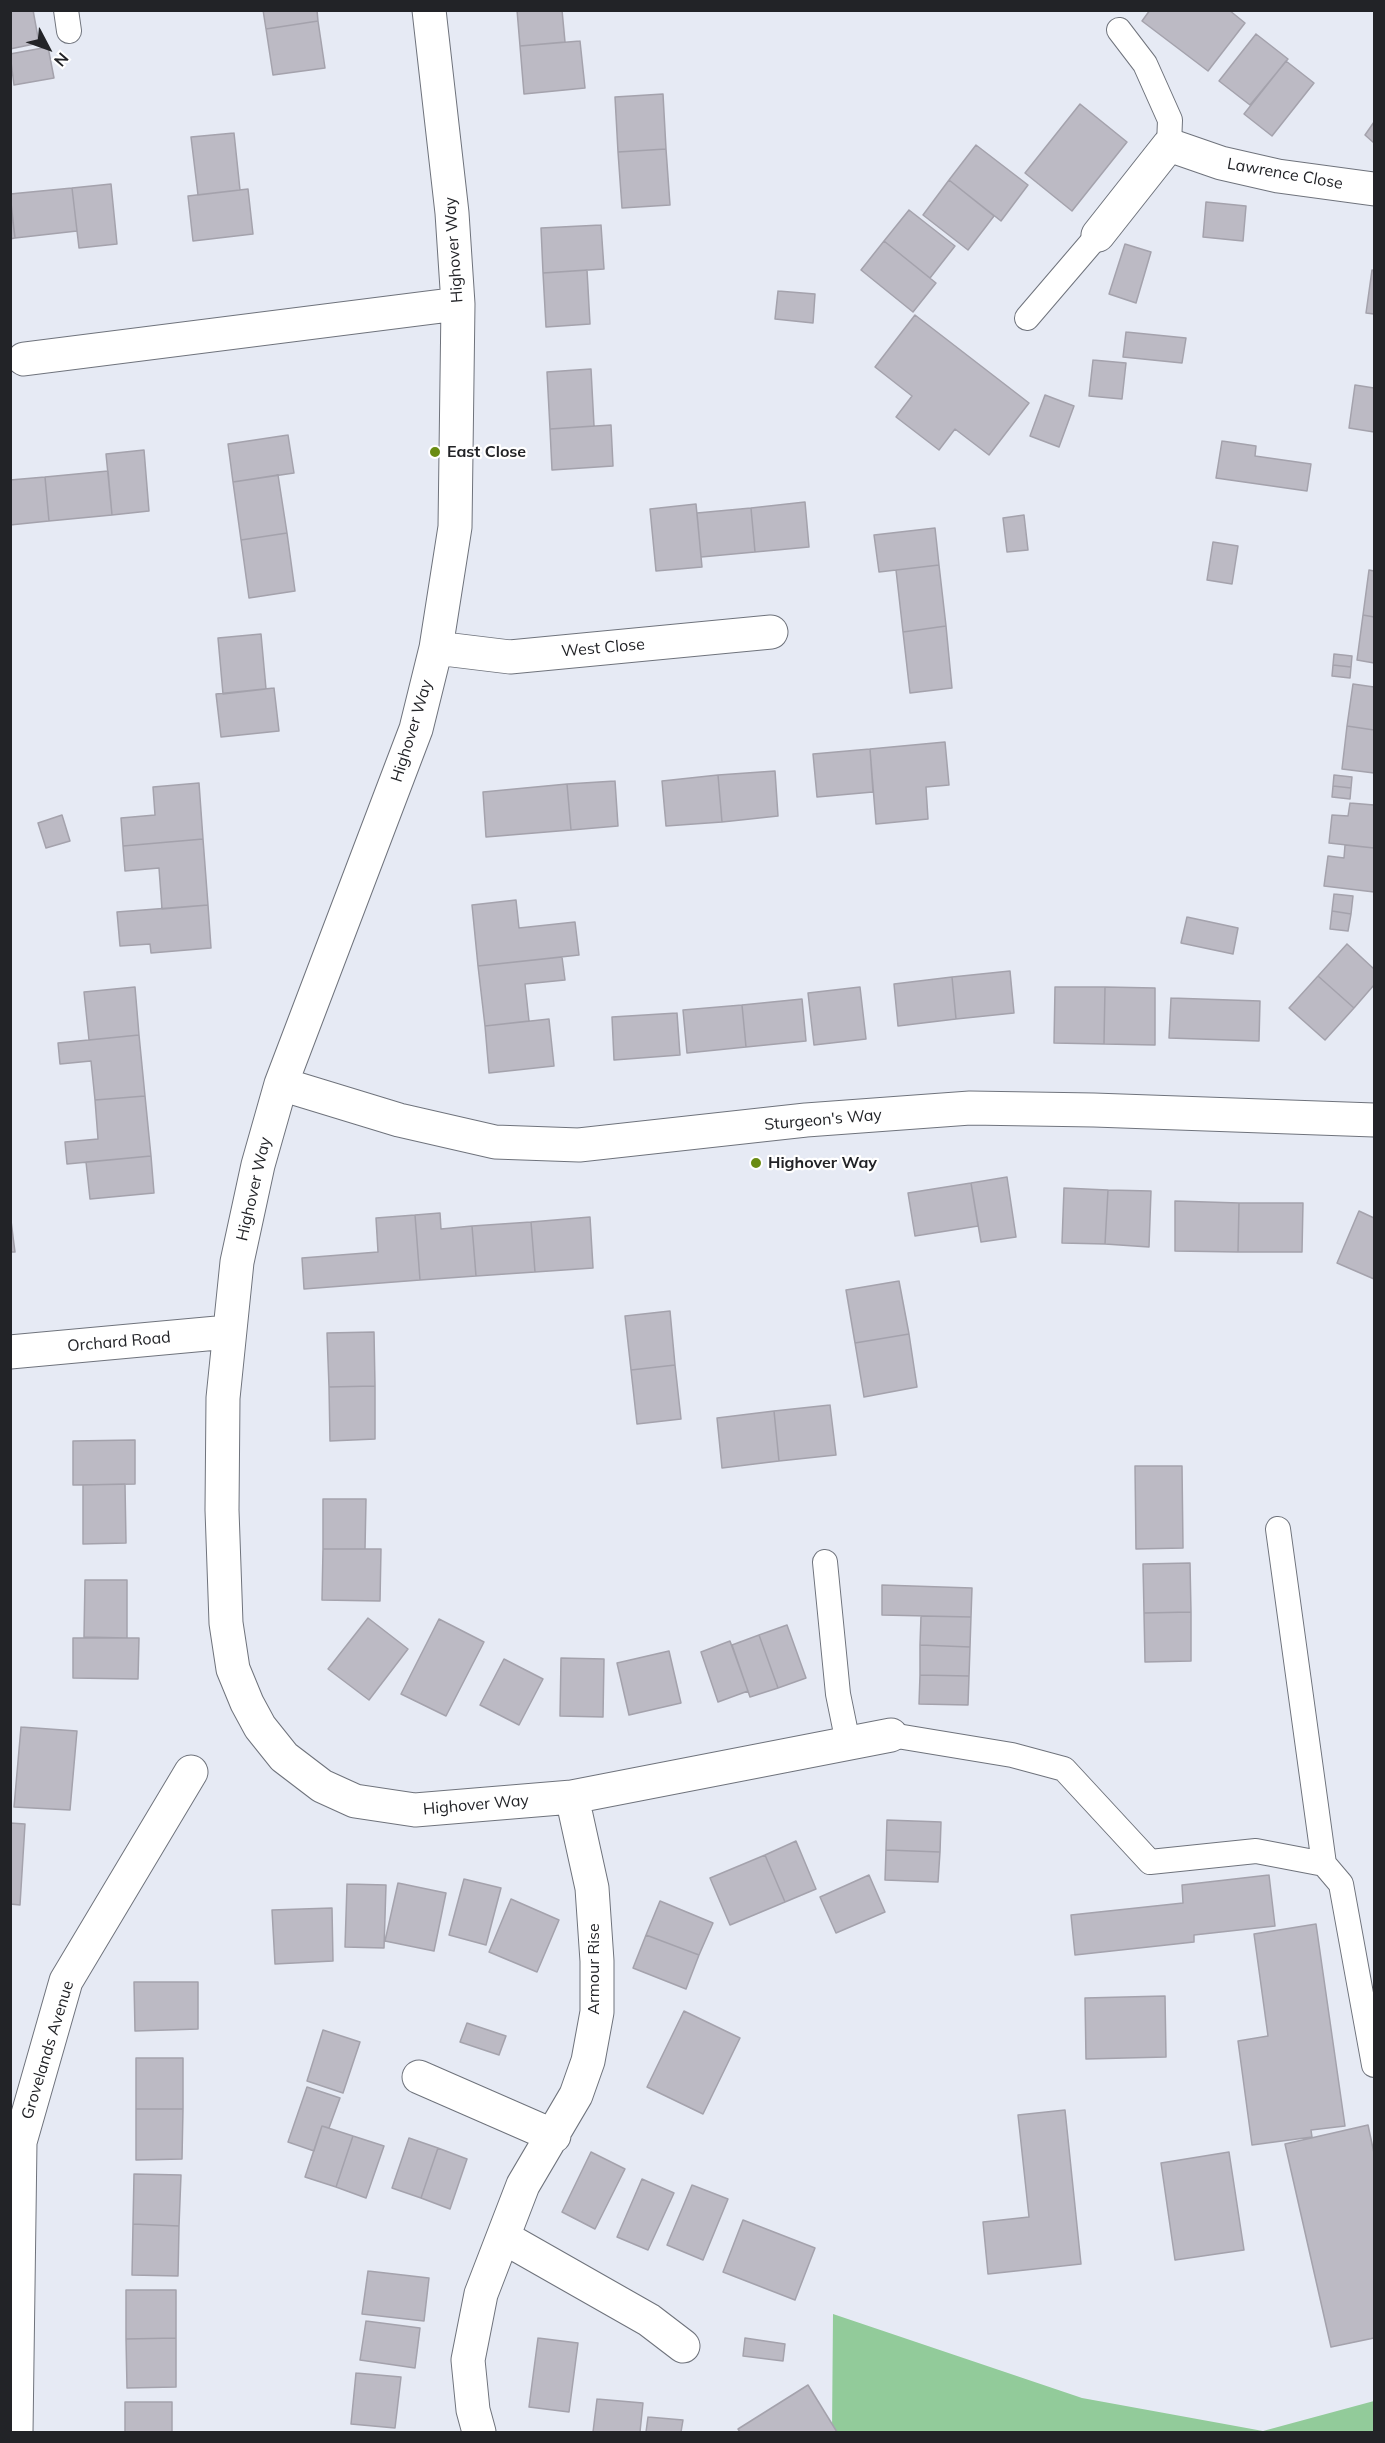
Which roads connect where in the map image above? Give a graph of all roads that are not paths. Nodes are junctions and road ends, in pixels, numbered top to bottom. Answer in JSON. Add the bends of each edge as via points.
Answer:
{"nodes":[{"id":1,"x":429,"y":10,"type":"edge"},
{"id":2,"x":1119,"y":30,"type":"dead end"},
{"id":3,"x":1169,"y":145,"type":"junction"},
{"id":4,"x":1374,"y":189,"type":"edge"},
{"id":5,"x":1098,"y":235,"type":"joint"},
{"id":6,"x":458,"y":304,"type":"junction"},
{"id":7,"x":1027,"y":318,"type":"dead end"},
{"id":8,"x":24,"y":359,"type":"dead end"},
{"id":9,"x":771,"y":632,"type":"dead end"},
{"id":10,"x":436,"y":648,"type":"junction"},
{"id":11,"x":281,"y":1083,"type":"junction"},
{"id":12,"x":1374,"y":1120,"type":"edge"},
{"id":13,"x":228,"y":1332,"type":"junction"},
{"id":14,"x":10,"y":1352,"type":"edge"},
{"id":15,"x":1278,"y":1529,"type":"dead end"},
{"id":16,"x":825,"y":1562,"type":"dead end"},
{"id":17,"x":891,"y":1735,"type":"joint"},
{"id":18,"x":848,"y":1743,"type":"junction"},
{"id":19,"x":191,"y":1772,"type":"dead end"},
{"id":20,"x":572,"y":1797,"type":"junction"},
{"id":21,"x":1324,"y":1864,"type":"junction"},
{"id":22,"x":1374,"y":2065,"type":"edge"},
{"id":23,"x":419,"y":2077,"type":"dead end"},
{"id":24,"x":554,"y":2136,"type":"junction"},
{"id":25,"x":15,"y":2141,"type":"edge"},
{"id":26,"x":502,"y":2237,"type":"junction"},
{"id":27,"x":683,"y":2346,"type":"dead end"},
{"id":28,"x":16,"y":2433,"type":"edge"},
{"id":29,"x":479,"y":2433,"type":"edge"}],
"edges":[{"from":1,"to":6,"type":"street","name":"Highover Way"},
{"from":2,"to":3,"type":"lane","via":[[1145,64],[1170,120]]},
{"from":3,"to":4,"type":"street","name":"Lawrence Close","via":[[1221,163],[1278,176]]},
{"from":3,"to":5,"type":"street"},
{"from":5,"to":7,"type":"lane"},
{"from":6,"to":8,"type":"street"},
{"from":6,"to":10,"type":"street","name":"Highover Way","via":[[455,527]]},
{"from":9,"to":10,"type":"street","name":"West Close","via":[[510,657]]},
{"from":10,"to":11,"type":"street","name":"Highover Way","via":[[416,729]]},
{"from":11,"to":12,"type":"street","name":"Sturgeon's Way","via":[[399,1120],[495,1142],[567,1145],[806,1120],[970,1108]]},
{"from":11,"to":13,"type":"street","name":"Highover Way","via":[[239,1251]]},
{"from":13,"to":14,"type":"street","name":"Orchard Road"},
{"from":13,"to":20,"type":"street","name":"Highover Way","via":[[222,1488],[226,1623],[233,1669],[260,1727],[284,1757],[322,1786],[355,1801],[415,1810]]},
{"from":15,"to":21,"type":"lane"},
{"from":16,"to":18,"type":"lane","via":[[838,1694]]},
{"from":17,"to":18,"type":"street","name":"Highover Way"},
{"from":17,"to":21,"type":"lane","via":[[1012,1755],[1064,1769],[1150,1862],[1256,1851]]},
{"from":18,"to":20,"type":"street","name":"Highover Way"},
{"from":19,"to":25,"type":"street","name":"Grovelands Avenue","via":[[66,1981]]},
{"from":20,"to":24,"type":"street","name":"Armour Rise","via":[[592,1888],[597,2012],[588,2061],[576,2095]]},
{"from":21,"to":22,"type":"lane","via":[[1341,1884]]},
{"from":23,"to":24,"type":"street"},
{"from":24,"to":26,"type":"street","name":"Armour Rise","via":[[523,2185]]},
{"from":25,"to":28,"type":"street","name":"Grovelands Avenue"},
{"from":26,"to":27,"type":"street","via":[[649,2320]]},
{"from":26,"to":29,"type":"street","name":"Armour Rise","via":[[481,2294],[468,2360]]}]}
